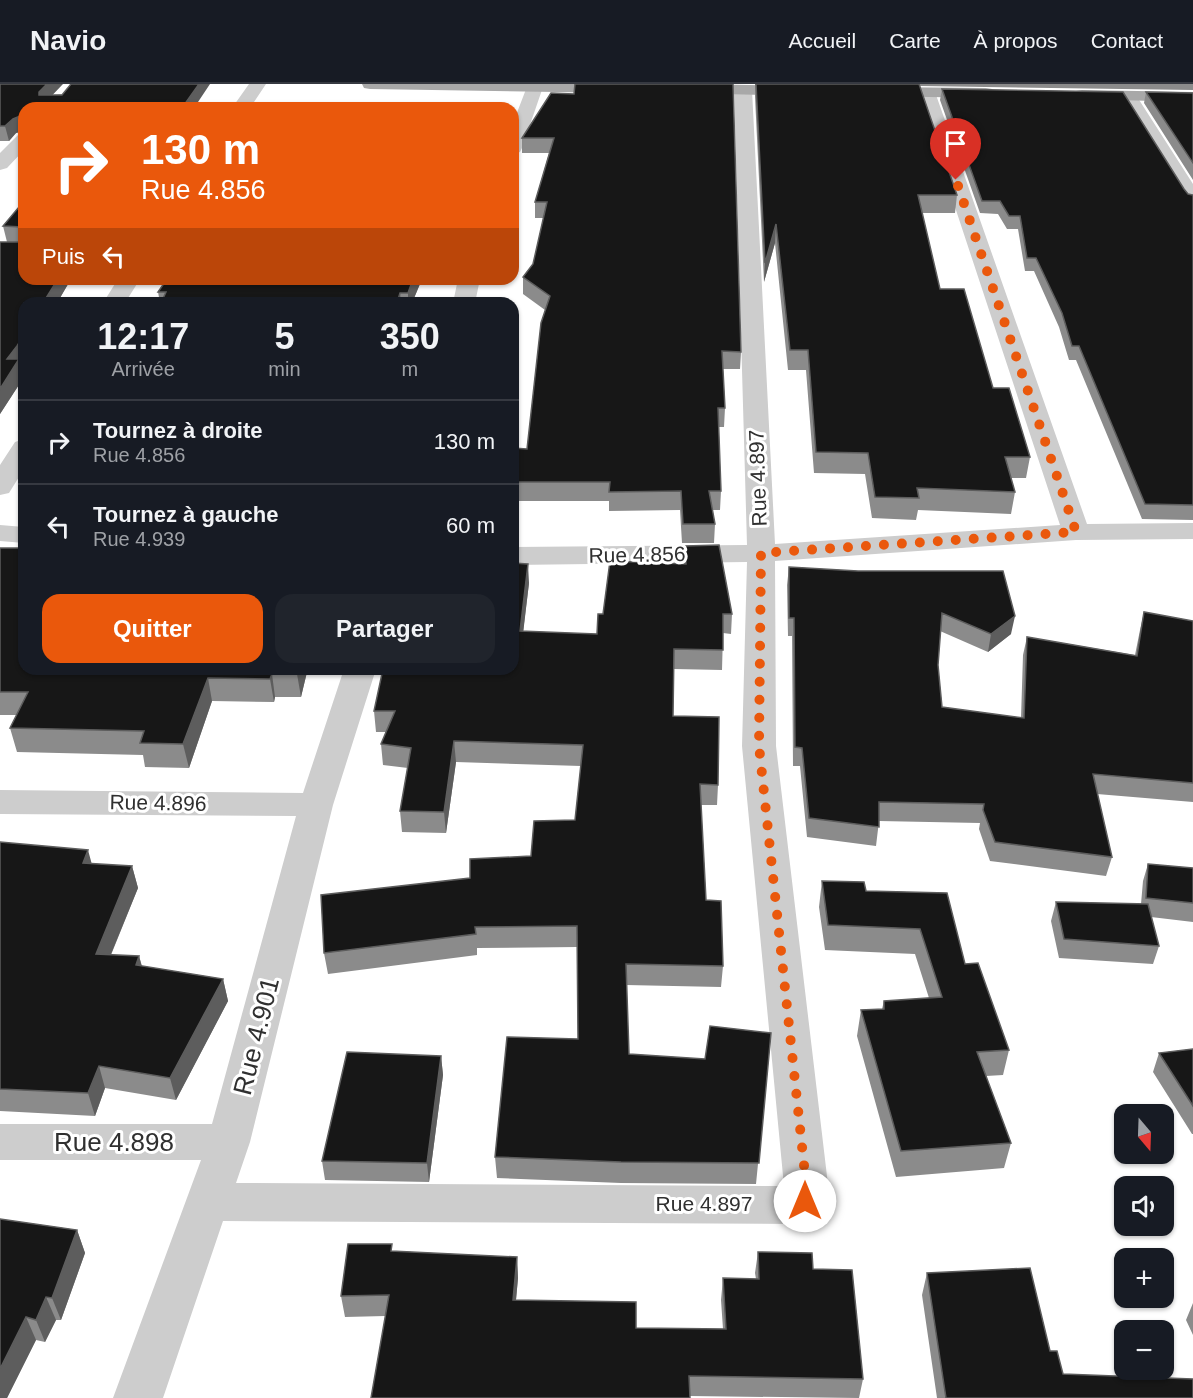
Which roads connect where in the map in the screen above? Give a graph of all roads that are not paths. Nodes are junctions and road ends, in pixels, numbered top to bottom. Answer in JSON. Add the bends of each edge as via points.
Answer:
{"nodes":[{"id":1,"x":258,"y":84,"type":"edge"},
{"id":2,"x":370,"y":84,"type":"edge"},
{"id":3,"x":535,"y":85,"type":"edge"},
{"id":4,"x":925,"y":86,"type":"edge"},
{"id":5,"x":639,"y":89,"type":"edge"},
{"id":6,"x":674,"y":89,"type":"edge"},
{"id":7,"x":1121,"y":89,"type":"edge"},
{"id":8,"x":1193,"y":89,"type":"edge"},
{"id":9,"x":743,"y":90,"type":"junction"},
{"id":10,"x":998,"y":90,"type":"edge"},
{"id":11,"x":812,"y":91,"type":"edge"},
{"id":12,"x":1070,"y":91,"type":"edge"},
{"id":13,"x":857,"y":92,"type":"edge"},
{"id":14,"x":1193,"y":97,"type":"edge"},
{"id":15,"x":245,"y":102,"type":"edge"},
{"id":16,"x":519,"y":131,"type":"edge"},
{"id":17,"x":18,"y":145,"type":"edge"},
{"id":18,"x":2,"y":160,"type":"edge"},
{"id":19,"x":1193,"y":200,"type":"edge"},
{"id":20,"x":18,"y":457,"type":"edge"},
{"id":21,"x":0,"y":487,"type":"edge"},
{"id":22,"x":1193,"y":531,"type":"edge"},
{"id":23,"x":1076,"y":532,"type":"junction"},
{"id":24,"x":0,"y":533,"type":"edge"},
{"id":25,"x":18,"y":534,"type":"edge"},
{"id":26,"x":761,"y":553,"type":"junction"},
{"id":27,"x":519,"y":556,"type":"edge"},
{"id":28,"x":358,"y":675,"type":"edge"},
{"id":29,"x":0,"y":802,"type":"edge"},
{"id":30,"x":316,"y":805,"type":"junction"},
{"id":31,"x":0,"y":1142,"type":"edge"},
{"id":32,"x":229,"y":1143,"type":"junction"},
{"id":33,"x":208,"y":1202,"type":"junction"},
{"id":34,"x":138,"y":1398,"type":"edge"}],
"edges":[{"from":1,"to":15,"type":"street"},
{"from":2,"to":3,"type":"main road"},
{"from":3,"to":5,"type":"main road"},
{"from":3,"to":16,"type":"street"},
{"from":4,"to":10,"type":"main road"},
{"from":4,"to":13,"type":"main road"},
{"from":4,"to":23,"type":"street"},
{"from":6,"to":9,"type":"main road"},
{"from":7,"to":8,"type":"main road"},
{"from":7,"to":12,"type":"main road"},
{"from":7,"to":14,"type":"main road"},
{"from":7,"to":19,"type":"street"},
{"from":9,"to":11,"type":"main road"},
{"from":9,"to":26,"type":"street","name":"Rue 4.897"},
{"from":17,"to":18,"type":"street"},
{"from":20,"to":21,"type":"street"},
{"from":22,"to":23,"type":"street","name":"Rue 4.856"},
{"from":23,"to":26,"type":"street","name":"Rue 4.856"},
{"from":24,"to":25,"type":"street"},
{"from":26,"to":27,"type":"street","name":"Rue 4.856"},
{"from":26,"to":33,"type":"street","name":"Rue 4.897","via":[[759,746],[805,1201],[795,1205]]},
{"from":28,"to":30,"type":"street","name":"Rue 4.901"},
{"from":29,"to":30,"type":"street","name":"Rue 4.896"},
{"from":30,"to":32,"type":"street","name":"Rue 4.901"},
{"from":31,"to":32,"type":"street","name":"Rue 4.898"},
{"from":32,"to":33,"type":"street","name":"Rue 4.901"},
{"from":33,"to":34,"type":"street","name":"Rue 4.901"}]}
